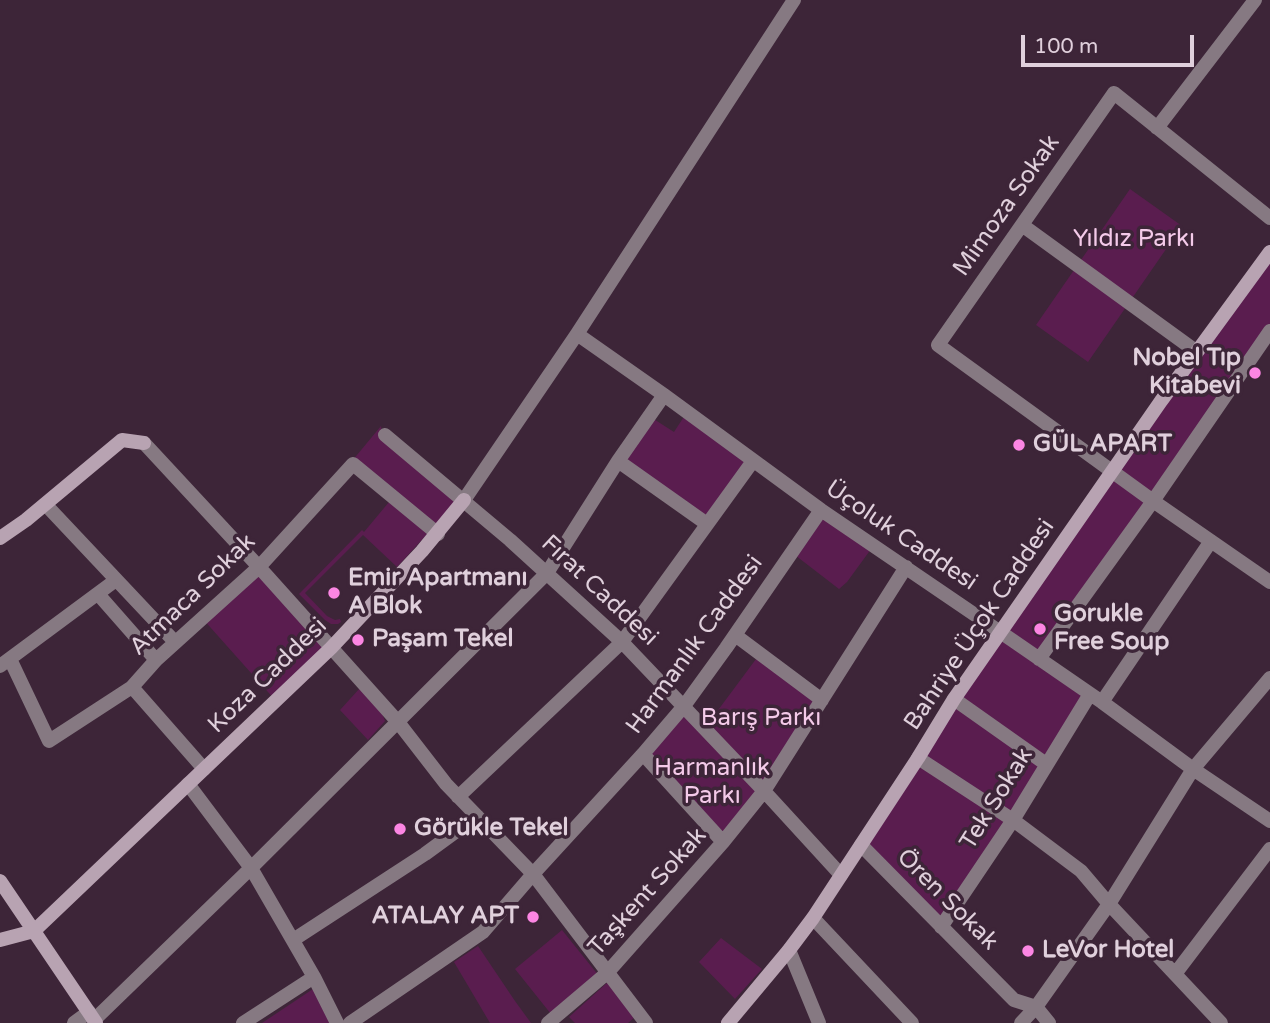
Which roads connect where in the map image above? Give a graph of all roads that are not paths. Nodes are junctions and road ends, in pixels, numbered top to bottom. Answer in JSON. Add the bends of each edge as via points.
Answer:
{"nodes":[{"id":1,"x":794,"y":0,"type":"edge"},
{"id":2,"x":1255,"y":0,"type":"edge"},
{"id":3,"x":1157,"y":128,"type":"junction"},
{"id":4,"x":1270,"y":218,"type":"edge"},
{"id":5,"x":1022,"y":225,"type":"junction"},
{"id":6,"x":1270,"y":252,"type":"edge"},
{"id":7,"x":1270,"y":331,"type":"edge"},
{"id":8,"x":577,"y":334,"type":"junction"},
{"id":9,"x":1198,"y":352,"type":"junction"},
{"id":10,"x":664,"y":395,"type":"junction"},
{"id":11,"x":385,"y":435,"type":"dead end"},
{"id":12,"x":618,"y":461,"type":"junction"},
{"id":13,"x":753,"y":461,"type":"junction"},
{"id":14,"x":1112,"y":471,"type":"junction"},
{"id":15,"x":464,"y":500,"type":"junction"},
{"id":16,"x":1153,"y":501,"type":"junction"},
{"id":17,"x":46,"y":505,"type":"junction"},
{"id":18,"x":821,"y":510,"type":"junction"},
{"id":19,"x":707,"y":524,"type":"junction"},
{"id":20,"x":438,"y":534,"type":"junction"},
{"id":21,"x":0,"y":538,"type":"edge"},
{"id":22,"x":1211,"y":541,"type":"junction"},
{"id":23,"x":259,"y":566,"type":"junction"},
{"id":24,"x":905,"y":567,"type":"junction"},
{"id":25,"x":547,"y":573,"type":"junction"},
{"id":26,"x":116,"y":580,"type":"junction"},
{"id":27,"x":1270,"y":582,"type":"edge"},
{"id":28,"x":98,"y":594,"type":"junction"},
{"id":29,"x":1002,"y":632,"type":"junction"},
{"id":30,"x":735,"y":635,"type":"junction"},
{"id":31,"x":176,"y":642,"type":"junction"},
{"id":32,"x":622,"y":642,"type":"junction"},
{"id":33,"x":331,"y":648,"type":"junction"},
{"id":34,"x":1039,"y":659,"type":"junction"},
{"id":35,"x":156,"y":660,"type":"junction"},
{"id":36,"x":5,"y":663,"type":"edge"},
{"id":37,"x":1270,"y":678,"type":"edge"},
{"id":38,"x":132,"y":687,"type":"junction"},
{"id":39,"x":1096,"y":698,"type":"junction"},
{"id":40,"x":954,"y":699,"type":"junction"},
{"id":41,"x":822,"y":700,"type":"junction"},
{"id":42,"x":684,"y":706,"type":"junction"},
{"id":43,"x":398,"y":722,"type":"junction"},
{"id":44,"x":643,"y":754,"type":"junction"},
{"id":45,"x":918,"y":758,"type":"junction"},
{"id":46,"x":1046,"y":764,"type":"junction"},
{"id":47,"x":204,"y":769,"type":"junction"},
{"id":48,"x":1193,"y":769,"type":"junction"},
{"id":49,"x":188,"y":784,"type":"junction"},
{"id":50,"x":764,"y":790,"type":"junction"},
{"id":51,"x":458,"y":797,"type":"junction"},
{"id":52,"x":477,"y":816,"type":"junction"},
{"id":53,"x":1013,"y":820,"type":"junction"},
{"id":54,"x":1270,"y":821,"type":"edge"},
{"id":55,"x":723,"y":842,"type":"junction"},
{"id":56,"x":861,"y":845,"type":"junction"},
{"id":57,"x":1270,"y":849,"type":"edge"},
{"id":58,"x":251,"y":868,"type":"junction"},
{"id":59,"x":533,"y":874,"type":"junction"},
{"id":60,"x":841,"y":875,"type":"junction"},
{"id":61,"x":0,"y":881,"type":"edge"},
{"id":62,"x":1110,"y":904,"type":"junction"},
{"id":63,"x":813,"y":918,"type":"junction"},
{"id":64,"x":941,"y":928,"type":"junction"},
{"id":65,"x":34,"y":931,"type":"junction"},
{"id":66,"x":0,"y":940,"type":"edge"},
{"id":67,"x":293,"y":940,"type":"junction"},
{"id":68,"x":789,"y":950,"type":"junction"},
{"id":69,"x":607,"y":973,"type":"junction"},
{"id":70,"x":1175,"y":974,"type":"junction"},
{"id":71,"x":314,"y":977,"type":"junction"},
{"id":72,"x":1036,"y":1007,"type":"junction"},
{"id":73,"x":93,"y":1018,"type":"edge"},
{"id":74,"x":74,"y":1023,"type":"edge"},
{"id":75,"x":243,"y":1023,"type":"edge"},
{"id":76,"x":337,"y":1023,"type":"edge"},
{"id":77,"x":350,"y":1023,"type":"edge"},
{"id":78,"x":548,"y":1023,"type":"edge"},
{"id":79,"x":646,"y":1023,"type":"edge"},
{"id":80,"x":728,"y":1023,"type":"edge"},
{"id":81,"x":819,"y":1023,"type":"edge"},
{"id":82,"x":912,"y":1023,"type":"edge"},
{"id":83,"x":1021,"y":1023,"type":"edge"},
{"id":84,"x":1049,"y":1023,"type":"edge"},
{"id":85,"x":1222,"y":1023,"type":"edge"}],
"edges":[{"from":1,"to":8,"type":"street","name":"Koza Caddesi"},
{"from":2,"to":3,"type":"street"},
{"from":3,"to":4,"type":"street"},
{"from":3,"to":5,"type":"street","name":"Mimoza Sokak","via":[[1114,93]]},
{"from":5,"to":9,"type":"street"},
{"from":5,"to":14,"type":"street","name":"Mimoza Sokak","via":[[938,345]]},
{"from":6,"to":9,"type":"street","name":"Bahriye Üçok Caddesi"},
{"from":7,"to":16,"type":"street"},
{"from":8,"to":10,"type":"street","name":"Üçoluk Caddesi"},
{"from":8,"to":15,"type":"street","name":"Koza Caddesi"},
{"from":9,"to":14,"type":"street","name":"Bahriye Üçok Caddesi"},
{"from":10,"to":12,"type":"street"},
{"from":10,"to":13,"type":"street","name":"Üçoluk Caddesi"},
{"from":11,"to":15,"type":"street","name":"Fırat Caddesi"},
{"from":12,"to":19,"type":"street"},
{"from":12,"to":25,"type":"street"},
{"from":13,"to":18,"type":"street","name":"Üçoluk Caddesi"},
{"from":13,"to":19,"type":"street"},
{"from":14,"to":16,"type":"street"},
{"from":14,"to":29,"type":"street","name":"Bahriye Üçok Caddesi"},
{"from":15,"to":20,"type":"street","name":"Koza Caddesi"},
{"from":15,"to":25,"type":"street","name":"Fırat Caddesi"},
{"from":16,"to":22,"type":"street"},
{"from":16,"to":34,"type":"street"},
{"from":17,"to":21,"type":"street"},
{"from":17,"to":23,"type":"street","via":[[122,440],[144,443]]},
{"from":17,"to":26,"type":"street"},
{"from":18,"to":24,"type":"street","name":"Üçoluk Caddesi"},
{"from":18,"to":30,"type":"street","name":"Harmanlık Caddesi"},
{"from":19,"to":32,"type":"street"},
{"from":20,"to":23,"type":"street","name":"Atmaca Sokak","via":[[353,464]]},
{"from":20,"to":33,"type":"street","name":"Koza Caddesi"},
{"from":22,"to":27,"type":"street"},
{"from":22,"to":39,"type":"street","name":"Tek Sokak"},
{"from":23,"to":31,"type":"street","name":"Atmaca Sokak"},
{"from":23,"to":33,"type":"street"},
{"from":24,"to":29,"type":"street","name":"Üçoluk Caddesi"},
{"from":24,"to":41,"type":"street","name":"Taşkent Sokak"},
{"from":25,"to":32,"type":"street","name":"Fırat Caddesi"},
{"from":25,"to":43,"type":"street"},
{"from":26,"to":28,"type":"street"},
{"from":26,"to":31,"type":"street"},
{"from":28,"to":35,"type":"street"},
{"from":28,"to":36,"type":"street"},
{"from":29,"to":34,"type":"street","name":"Üçoluk Caddesi"},
{"from":29,"to":40,"type":"street","name":"Bahriye Üçok Caddesi"},
{"from":30,"to":41,"type":"street"},
{"from":30,"to":42,"type":"street","name":"Harmanlık Caddesi"},
{"from":31,"to":35,"type":"street","name":"Atmaca Sokak"},
{"from":32,"to":42,"type":"street","name":"Fırat Caddesi"},
{"from":32,"to":51,"type":"street"},
{"from":33,"to":43,"type":"street"},
{"from":33,"to":47,"type":"street","name":"Koza Caddesi"},
{"from":34,"to":39,"type":"street","name":"Üçoluk Caddesi"},
{"from":35,"to":38,"type":"street","name":"Atmaca Sokak"},
{"from":36,"to":38,"type":"street","name":"Atmaca Sokak","via":[[49,741]]},
{"from":37,"to":48,"type":"street"},
{"from":38,"to":47,"type":"street"},
{"from":39,"to":46,"type":"street","name":"Tek Sokak"},
{"from":39,"to":48,"type":"street","name":"Üçoluk Caddesi"},
{"from":40,"to":45,"type":"street","name":"Bahriye Üçok Caddesi"},
{"from":40,"to":46,"type":"street"},
{"from":41,"to":50,"type":"street","name":"Taşkent Sokak"},
{"from":42,"to":44,"type":"street","name":"Harmanlık Caddesi"},
{"from":42,"to":50,"type":"street","name":"Fırat Caddesi"},
{"from":43,"to":51,"type":"street"},
{"from":43,"to":58,"type":"street"},
{"from":44,"to":55,"type":"street"},
{"from":44,"to":59,"type":"street","name":"Harmanlık Caddesi"},
{"from":45,"to":53,"type":"street"},
{"from":45,"to":56,"type":"street","name":"Bahriye Üçok Caddesi"},
{"from":46,"to":53,"type":"street","name":"Tek Sokak"},
{"from":47,"to":49,"type":"street","name":"Koza Caddesi"},
{"from":48,"to":54,"type":"street","name":"Üçoluk Caddesi"},
{"from":48,"to":62,"type":"street"},
{"from":49,"to":58,"type":"street"},
{"from":49,"to":65,"type":"street","name":"Koza Caddesi"},
{"from":50,"to":55,"type":"street","name":"Taşkent Sokak"},
{"from":50,"to":60,"type":"street","name":"Fırat Caddesi"},
{"from":51,"to":52,"type":"street"},
{"from":52,"to":59,"type":"street"},
{"from":52,"to":67,"type":"street"},
{"from":53,"to":62,"type":"street","via":[[1081,871]]},
{"from":53,"to":64,"type":"street","name":"Tek Sokak"},
{"from":55,"to":69,"type":"street","name":"Taşkent Sokak"},
{"from":56,"to":60,"type":"street","name":"Bahriye Üçok Caddesi"},
{"from":56,"to":64,"type":"street","name":"Ören Sokak"},
{"from":57,"to":70,"type":"street"},
{"from":58,"to":67,"type":"street"},
{"from":58,"to":73,"type":"street"},
{"from":59,"to":69,"type":"street"},
{"from":59,"to":77,"type":"street","name":"Harmanlık Caddesi","via":[[483,932]]},
{"from":60,"to":63,"type":"street","name":"Bahriye Üçok Caddesi"},
{"from":61,"to":65,"type":"street"},
{"from":62,"to":70,"type":"street"},
{"from":62,"to":72,"type":"street"},
{"from":63,"to":68,"type":"street","name":"Bahriye Üçok Caddesi"},
{"from":63,"to":82,"type":"street"},
{"from":64,"to":72,"type":"street","name":"Ören Sokak","via":[[1014,1000]]},
{"from":65,"to":66,"type":"street","name":"Koza Caddesi"},
{"from":65,"to":73,"type":"street"},
{"from":67,"to":71,"type":"street"},
{"from":68,"to":80,"type":"street","name":"Bahriye Üçok Caddesi"},
{"from":68,"to":81,"type":"street"},
{"from":69,"to":78,"type":"street","name":"Taşkent Sokak"},
{"from":69,"to":79,"type":"street"},
{"from":70,"to":85,"type":"street"},
{"from":71,"to":75,"type":"street"},
{"from":71,"to":76,"type":"street"},
{"from":72,"to":83,"type":"street"},
{"from":72,"to":84,"type":"street"},
{"from":73,"to":74,"type":"street"}]}
